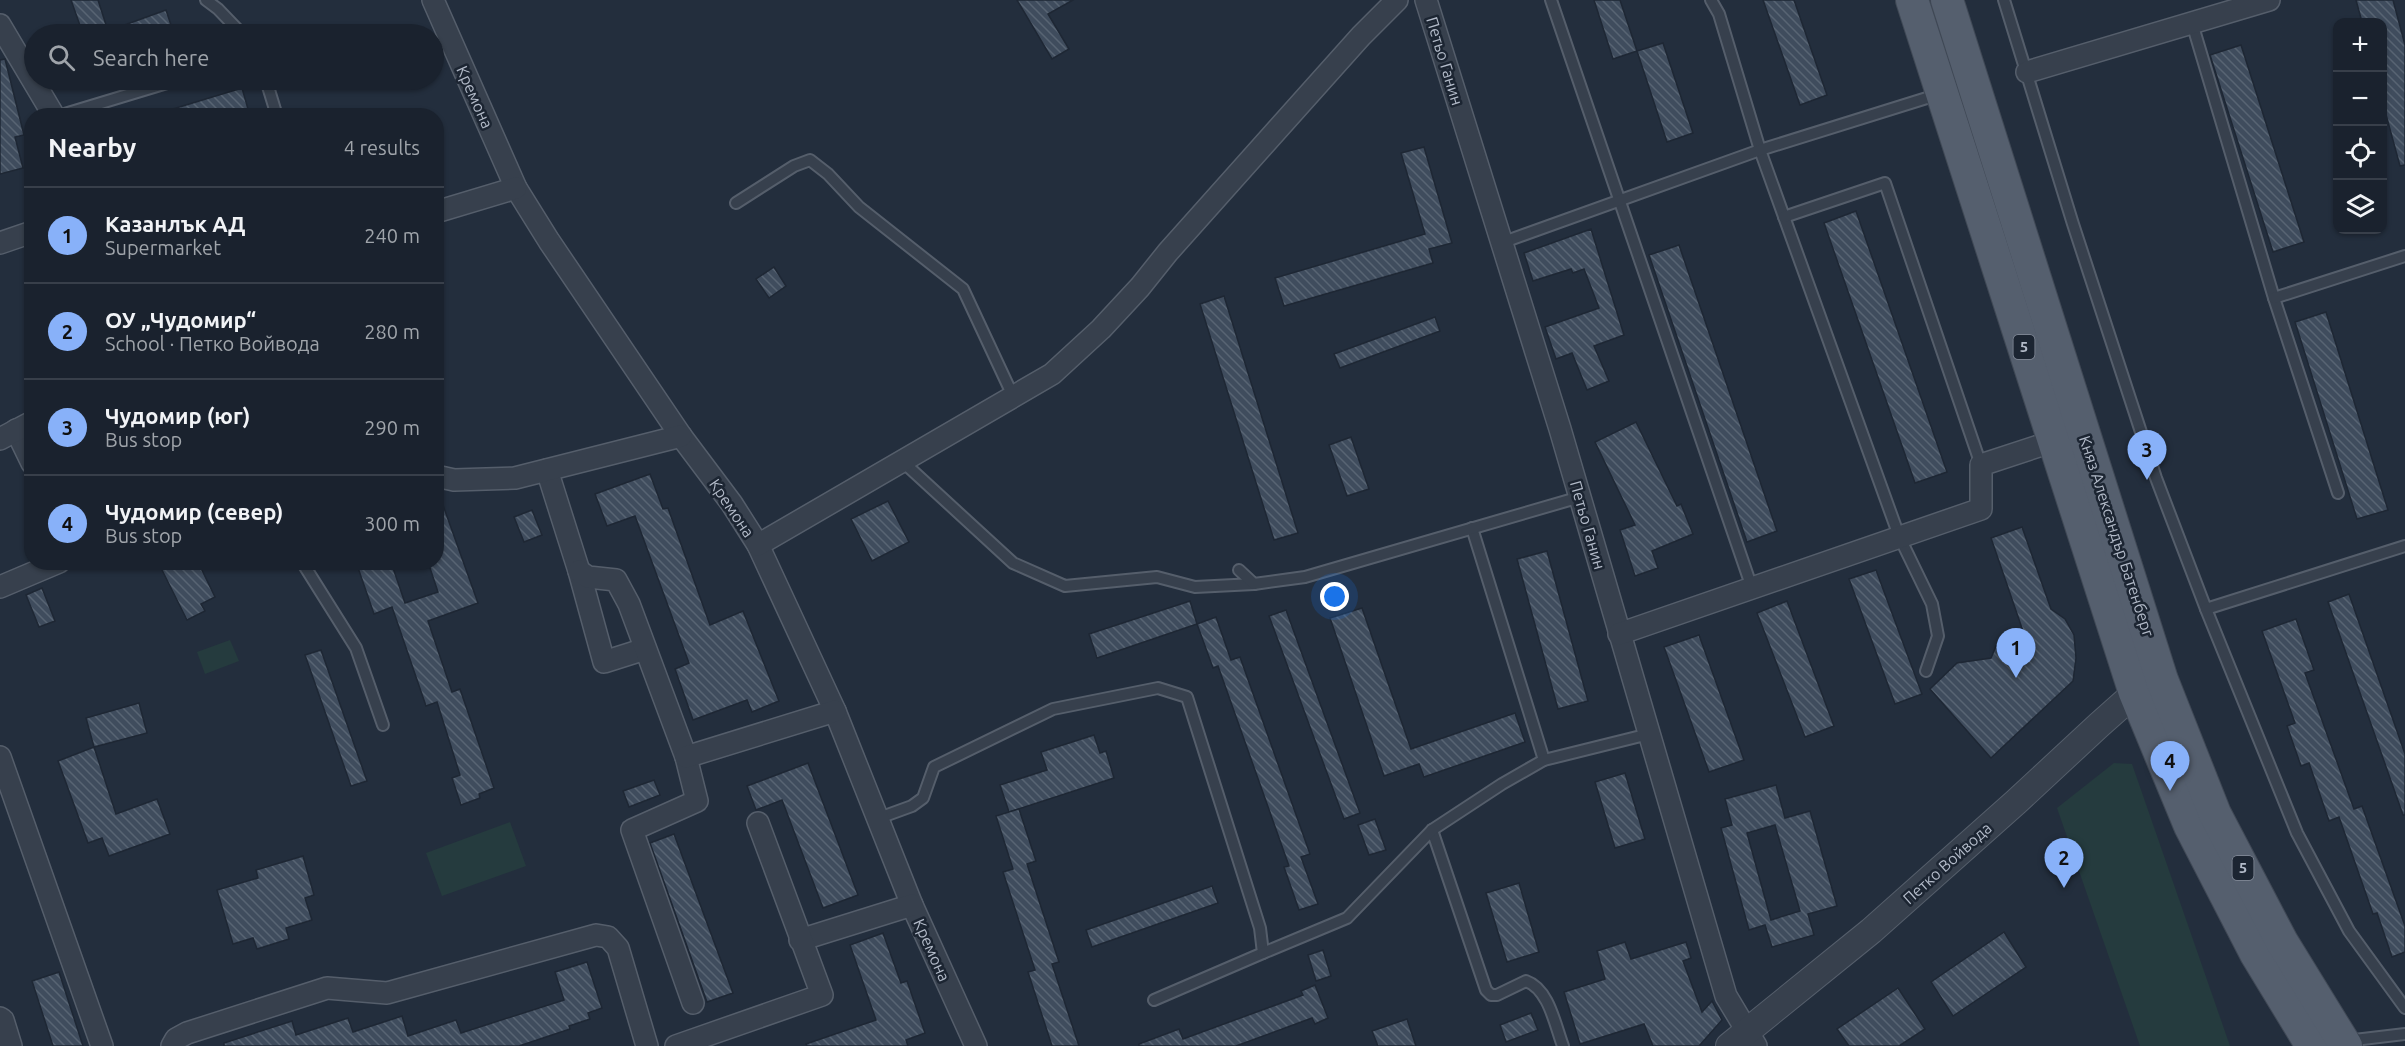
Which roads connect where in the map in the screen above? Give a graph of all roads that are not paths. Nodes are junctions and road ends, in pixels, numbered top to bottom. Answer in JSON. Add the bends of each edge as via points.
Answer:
{"nodes":[{"id":1,"x":206,"y":0,"type":"edge"},
{"id":2,"x":433,"y":0,"type":"edge"},
{"id":3,"x":1397,"y":0,"type":"edge"},
{"id":4,"x":1426,"y":0,"type":"edge"},
{"id":5,"x":1551,"y":0,"type":"edge"},
{"id":6,"x":1711,"y":0,"type":"edge"},
{"id":7,"x":1912,"y":0,"type":"edge"},
{"id":8,"x":1947,"y":0,"type":"edge"},
{"id":9,"x":2004,"y":0,"type":"edge"},
{"id":10,"x":2269,"y":0,"type":"edge"},
{"id":11,"x":2192,"y":23,"type":"junction"},
{"id":12,"x":232,"y":24,"type":"edge"},
{"id":13,"x":444,"y":24,"type":"edge"},
{"id":14,"x":0,"y":25,"type":"edge"},
{"id":15,"x":444,"y":25,"type":"edge"},
{"id":16,"x":24,"y":64,"type":"edge"},
{"id":17,"x":2026,"y":72,"type":"junction"},
{"id":18,"x":40,"y":90,"type":"edge"},
{"id":19,"x":143,"y":90,"type":"edge"},
{"id":20,"x":269,"y":90,"type":"edge"},
{"id":21,"x":1930,"y":97,"type":"dead end"},
{"id":22,"x":51,"y":108,"type":"edge"},
{"id":23,"x":83,"y":108,"type":"edge"},
{"id":24,"x":275,"y":108,"type":"edge"},
{"id":25,"x":1760,"y":150,"type":"junction"},
{"id":26,"x":516,"y":188,"type":"junction"},
{"id":27,"x":1620,"y":201,"type":"junction"},
{"id":28,"x":736,"y":202,"type":"dead end"},
{"id":29,"x":444,"y":210,"type":"edge"},
{"id":30,"x":1784,"y":217,"type":"junction"},
{"id":31,"x":24,"y":235,"type":"edge"},
{"id":32,"x":0,"y":243,"type":"edge"},
{"id":33,"x":1501,"y":243,"type":"junction"},
{"id":34,"x":2405,"y":256,"type":"edge"},
{"id":35,"x":2274,"y":298,"type":"junction"},
{"id":36,"x":1013,"y":396,"type":"junction"},
{"id":37,"x":16,"y":430,"type":"edge"},
{"id":38,"x":681,"y":436,"type":"junction"},
{"id":39,"x":2054,"y":441,"type":"junction"},
{"id":40,"x":24,"y":446,"type":"edge"},
{"id":41,"x":902,"y":461,"type":"junction"},
{"id":42,"x":1981,"y":465,"type":"junction"},
{"id":43,"x":547,"y":470,"type":"junction"},
{"id":44,"x":444,"y":478,"type":"edge"},
{"id":45,"x":2337,"y":493,"type":"dead end"},
{"id":46,"x":1580,"y":497,"type":"junction"},
{"id":47,"x":1472,"y":528,"type":"junction"},
{"id":48,"x":1899,"y":536,"type":"junction"},
{"id":49,"x":758,"y":545,"type":"junction"},
{"id":50,"x":2405,"y":546,"type":"edge"},
{"id":51,"x":40,"y":570,"type":"edge"},
{"id":52,"x":307,"y":570,"type":"edge"},
{"id":53,"x":1239,"y":570,"type":"dead end"},
{"id":54,"x":579,"y":571,"type":"junction"},
{"id":55,"x":1254,"y":584,"type":"junction"},
{"id":56,"x":0,"y":587,"type":"edge"},
{"id":57,"x":1752,"y":588,"type":"junction"},
{"id":58,"x":2206,"y":609,"type":"junction"},
{"id":59,"x":1619,"y":634,"type":"junction"},
{"id":60,"x":645,"y":649,"type":"junction"},
{"id":61,"x":1926,"y":671,"type":"dead end"},
{"id":62,"x":2149,"y":687,"type":"junction"},
{"id":63,"x":835,"y":711,"type":"junction"},
{"id":64,"x":384,"y":725,"type":"dead end"},
{"id":65,"x":1649,"y":734,"type":"junction"},
{"id":66,"x":0,"y":757,"type":"edge"},
{"id":67,"x":686,"y":757,"type":"junction"},
{"id":68,"x":1544,"y":760,"type":"junction"},
{"id":69,"x":879,"y":818,"type":"junction"},
{"id":70,"x":758,"y":823,"type":"dead end"},
{"id":71,"x":1432,"y":830,"type":"junction"},
{"id":72,"x":912,"y":905,"type":"junction"},
{"id":73,"x":800,"y":940,"type":"junction"},
{"id":74,"x":1263,"y":954,"type":"junction"},
{"id":75,"x":1154,"y":1000,"type":"dead end"},
{"id":76,"x":693,"y":1003,"type":"dead end"},
{"id":77,"x":2405,"y":1008,"type":"edge"},
{"id":78,"x":0,"y":1018,"type":"edge"},
{"id":79,"x":2405,"y":1034,"type":"edge"},
{"id":80,"x":1744,"y":1041,"type":"edge"},
{"id":81,"x":2344,"y":1044,"type":"edge"},
{"id":82,"x":11,"y":1046,"type":"edge"},
{"id":83,"x":102,"y":1046,"type":"edge"},
{"id":84,"x":172,"y":1046,"type":"edge"},
{"id":85,"x":646,"y":1046,"type":"edge"},
{"id":86,"x":676,"y":1046,"type":"edge"},
{"id":87,"x":976,"y":1046,"type":"edge"},
{"id":88,"x":1563,"y":1046,"type":"edge"},
{"id":89,"x":2312,"y":1046,"type":"edge"}],
"edges":[{"from":1,"to":12,"type":"lane"},
{"from":2,"to":13,"type":"street","name":"Кремона"},
{"from":3,"to":36,"type":"street","via":[[1101,329],[1052,374]]},
{"from":4,"to":33,"type":"street","name":"Петьо Ганин"},
{"from":5,"to":27,"type":"lane"},
{"from":6,"to":25,"type":"lane","via":[[1719,14]]},
{"from":7,"to":39,"type":"main road","name":"Княз Александър Батенберг","number":"5"},
{"from":8,"to":62,"type":"main road","name":"Княз Александър Батенберг","number":"5"},
{"from":9,"to":17,"type":"lane"},
{"from":10,"to":11,"type":"street"},
{"from":11,"to":17,"type":"street"},
{"from":11,"to":35,"type":"lane"},
{"from":14,"to":16,"type":"street"},
{"from":15,"to":26,"type":"street","name":"Кремона"},
{"from":17,"to":58,"type":"lane","via":[[2156,478]]},
{"from":18,"to":22,"type":"street"},
{"from":19,"to":23,"type":"lane"},
{"from":20,"to":24,"type":"lane"},
{"from":21,"to":25,"type":"lane"},
{"from":25,"to":27,"type":"lane"},
{"from":25,"to":30,"type":"lane"},
{"from":26,"to":29,"type":"street"},
{"from":26,"to":38,"type":"street","name":"Кремона"},
{"from":27,"to":33,"type":"lane"},
{"from":27,"to":57,"type":"lane"},
{"from":28,"to":36,"type":"lane","via":[[810,159],[859,207],[963,289]]},
{"from":30,"to":42,"type":"lane","via":[[1886,183]]},
{"from":30,"to":48,"type":"lane"},
{"from":31,"to":32,"type":"street"},
{"from":33,"to":46,"type":"street","name":"Петьо Ганин"},
{"from":34,"to":35,"type":"lane"},
{"from":35,"to":45,"type":"lane"},
{"from":36,"to":41,"type":"street"},
{"from":37,"to":40,"type":"street"},
{"from":38,"to":43,"type":"street"},
{"from":38,"to":49,"type":"street","name":"Кремона"},
{"from":39,"to":42,"type":"street"},
{"from":39,"to":62,"type":"main road","name":"Княз Александър Батенберг","number":"5"},
{"from":41,"to":49,"type":"street"},
{"from":41,"to":55,"type":"lane","via":[[1013,563],[1065,586],[1157,577],[1195,586]]},
{"from":42,"to":48,"type":"street","via":[[1981,509]]},
{"from":43,"to":44,"type":"street","via":[[515,478]]},
{"from":43,"to":54,"type":"street"},
{"from":46,"to":47,"type":"lane"},
{"from":46,"to":59,"type":"street","name":"Петьо Ганин"},
{"from":47,"to":55,"type":"lane","via":[[1305,577]]},
{"from":47,"to":68,"type":"lane"},
{"from":48,"to":57,"type":"street"},
{"from":48,"to":61,"type":"lane","via":[[1932,604],[1938,636]]},
{"from":49,"to":63,"type":"street","name":"Кремона"},
{"from":50,"to":58,"type":"lane"},
{"from":51,"to":56,"type":"street"},
{"from":52,"to":64,"type":"lane","via":[[356,648]]},
{"from":53,"to":55,"type":"lane"},
{"from":54,"to":60,"type":"street","via":[[588,577],[616,580]]},
{"from":54,"to":60,"type":"street","via":[[604,662]]},
{"from":57,"to":59,"type":"street"},
{"from":58,"to":77,"type":"lane","via":[[2297,833],[2349,931]]},
{"from":59,"to":65,"type":"street","name":"Петьо Ганин"},
{"from":60,"to":67,"type":"street"},
{"from":62,"to":80,"type":"street","name":"Петко Войвода"},
{"from":62,"to":81,"type":"main road","name":"Княз Александър Батенберг","number":"5","via":[[2282,942]]},
{"from":62,"to":89,"type":"main road","name":"Княз Александър Батенберг","number":"5","via":[[2190,826],[2256,954]]},
{"from":63,"to":67,"type":"street"},
{"from":63,"to":69,"type":"street","name":"Кремона"},
{"from":65,"to":68,"type":"lane"},
{"from":65,"to":80,"type":"street","name":"Петьо Ганин","via":[[1726,996]]},
{"from":66,"to":83,"type":"street"},
{"from":67,"to":76,"type":"street","via":[[697,801],[632,830]]},
{"from":68,"to":71,"type":"lane"},
{"from":69,"to":72,"type":"street","name":"Кремона"},
{"from":69,"to":74,"type":"lane","via":[[923,798],[934,767],[1053,709],[1158,688],[1187,697],[1260,928]]},
{"from":70,"to":73,"type":"street"},
{"from":71,"to":74,"type":"lane","via":[[1347,918]]},
{"from":71,"to":88,"type":"lane","via":[[1486,990],[1491,995],[1526,981],[1534,984],[1549,1008]]},
{"from":72,"to":73,"type":"street"},
{"from":72,"to":87,"type":"street","name":"Кремона"},
{"from":73,"to":86,"type":"street","via":[[822,995]]},
{"from":74,"to":75,"type":"lane"},
{"from":78,"to":82,"type":"street"},
{"from":79,"to":81,"type":"lane"},
{"from":84,"to":85,"type":"street","via":[[187,1033],[327,988],[387,993],[596,934],[608,937],[618,948]]}]}
